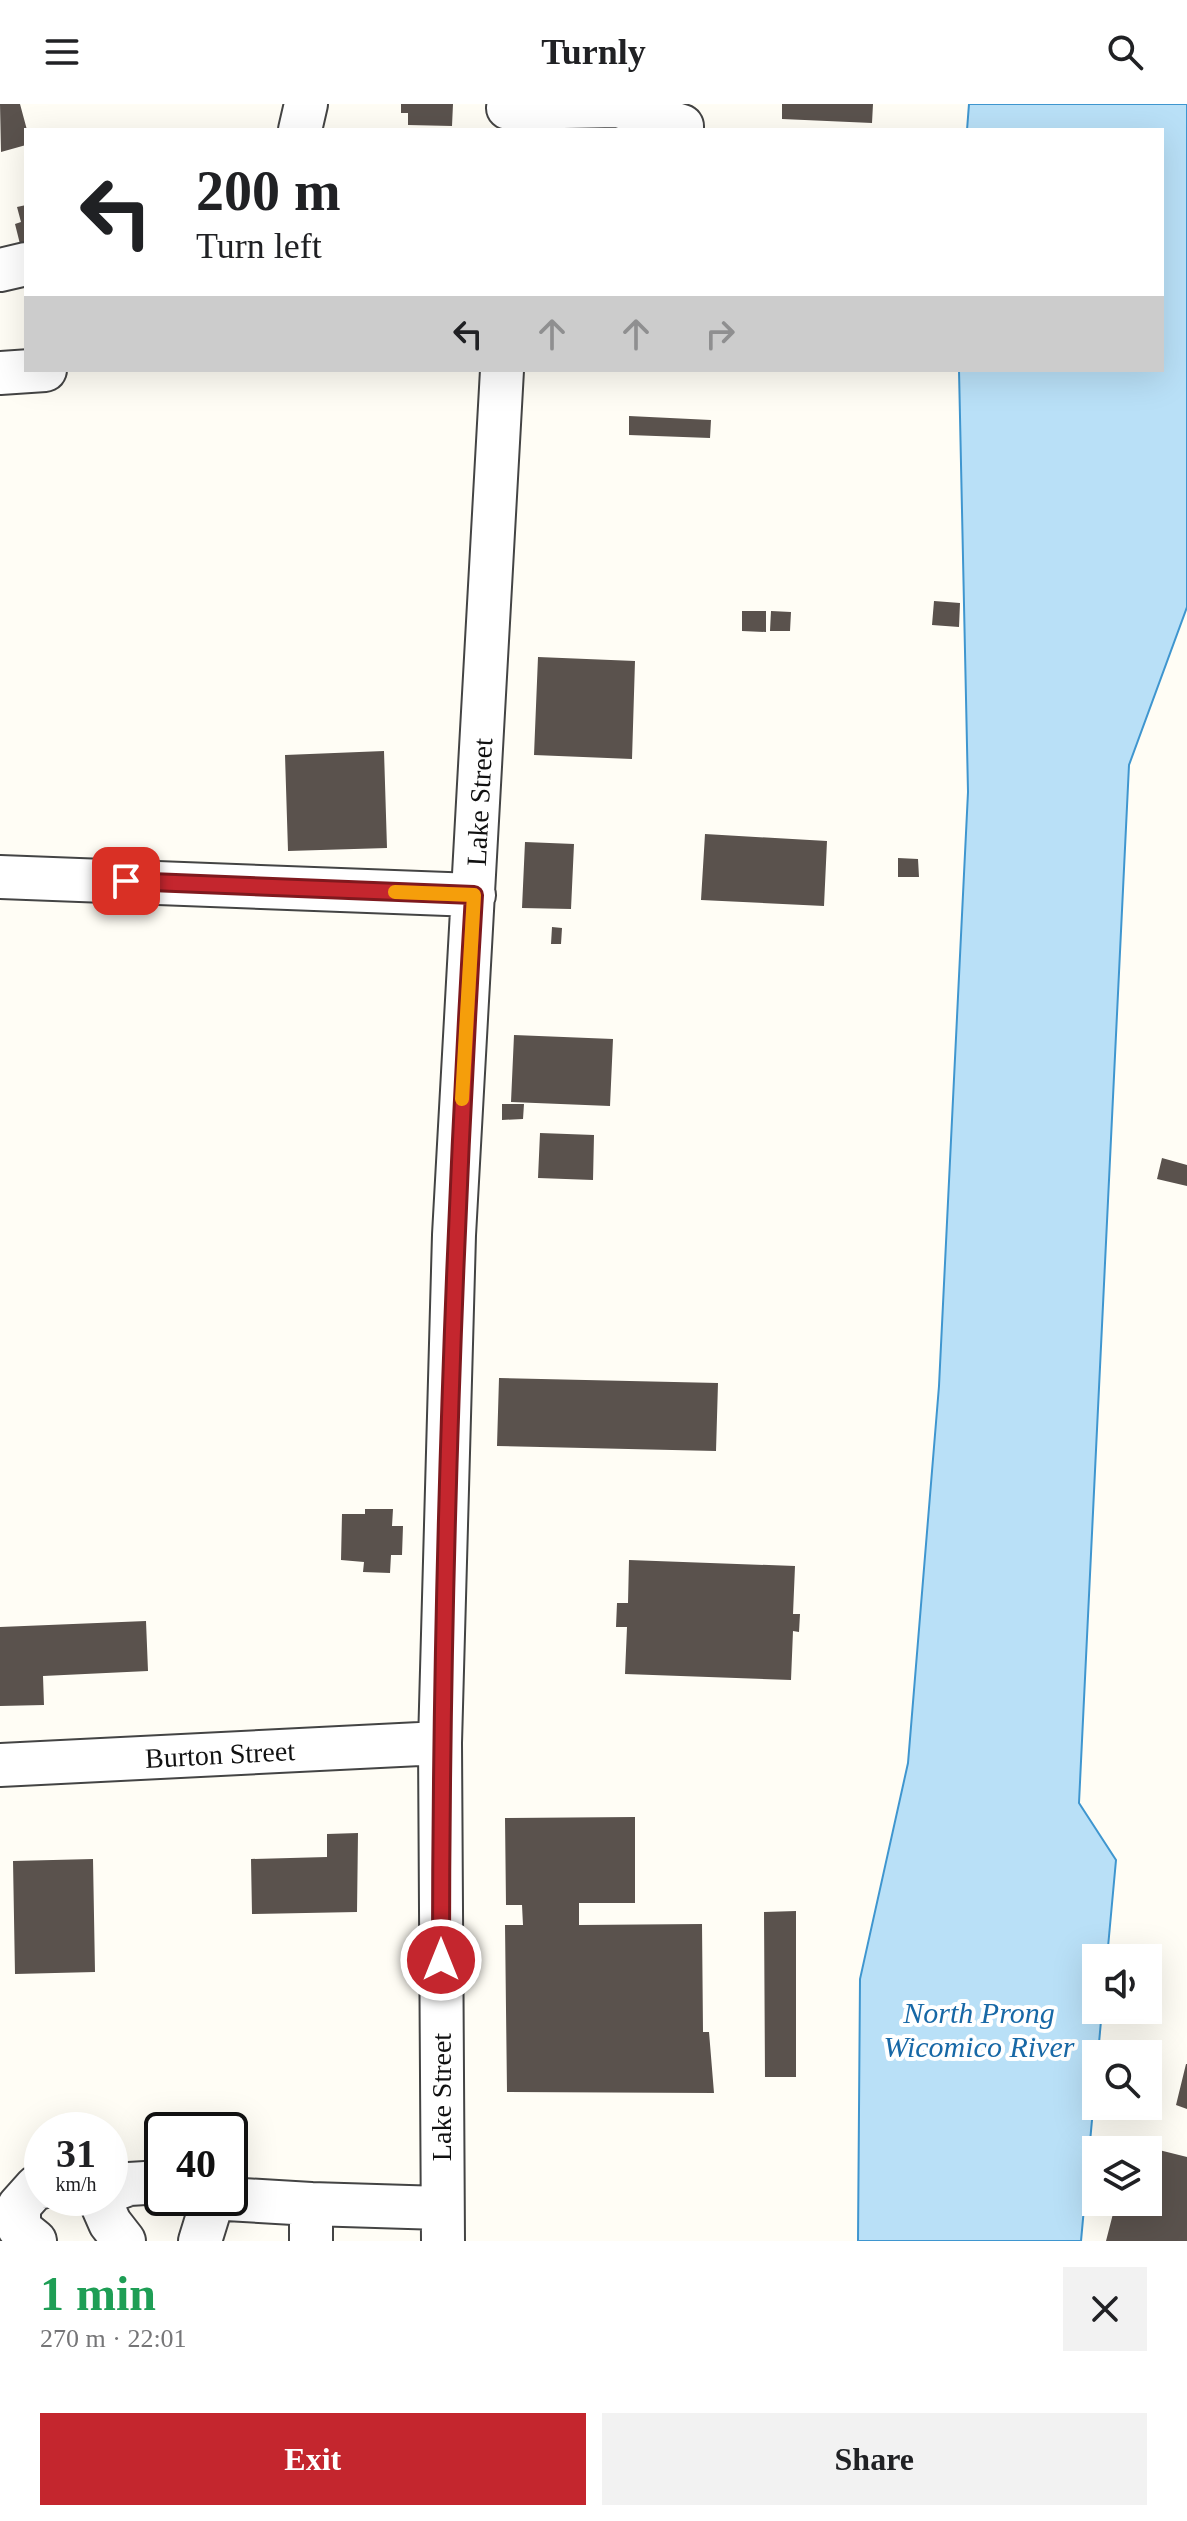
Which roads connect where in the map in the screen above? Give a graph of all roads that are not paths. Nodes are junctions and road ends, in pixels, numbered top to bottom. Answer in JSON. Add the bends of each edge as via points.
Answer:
{"nodes":[{"id":1,"x":306,"y":104,"type":"edge"},
{"id":2,"x":508,"y":114,"type":"edge"},
{"id":3,"x":300,"y":128,"type":"edge"},
{"id":4,"x":682,"y":128,"type":"edge"},
{"id":5,"x":24,"y":371,"type":"edge"},
{"id":6,"x":502,"y":372,"type":"edge"},
{"id":7,"x":0,"y":373,"type":"edge"},
{"id":8,"x":0,"y":877,"type":"edge"},
{"id":9,"x":474,"y":895,"type":"junction"},
{"id":10,"x":440,"y":1743,"type":"junction"},
{"id":11,"x":0,"y":1765,"type":"edge"},
{"id":12,"x":24,"y":2200,"type":"edge"},
{"id":13,"x":248,"y":2208,"type":"edge"},
{"id":14,"x":107,"y":2216,"type":"edge"},
{"id":15,"x":207,"y":2216,"type":"edge"},
{"id":16,"x":311,"y":2222,"type":"edge"},
{"id":17,"x":442,"y":2224,"type":"edge"},
{"id":18,"x":35,"y":2241,"type":"edge"},
{"id":19,"x":124,"y":2241,"type":"edge"},
{"id":20,"x":200,"y":2241,"type":"edge"}],
"edges":[{"from":1,"to":3,"type":"street"},
{"from":2,"to":4,"type":"street","via":[[618,106]]},
{"from":5,"to":7,"type":"street"},
{"from":6,"to":9,"type":"street","name":"Lake Street"},
{"from":8,"to":9,"type":"street"},
{"from":9,"to":10,"type":"street","name":"Lake Street","via":[[454,1235]]},
{"from":10,"to":11,"type":"street","name":"Burton Street"},
{"from":10,"to":17,"type":"street","name":"Lake Street"},
{"from":12,"to":18,"type":"street","via":[[19,2228]]},
{"from":13,"to":16,"type":"street"},
{"from":14,"to":19,"type":"street"},
{"from":15,"to":20,"type":"street"},
{"from":16,"to":17,"type":"street"}]}
